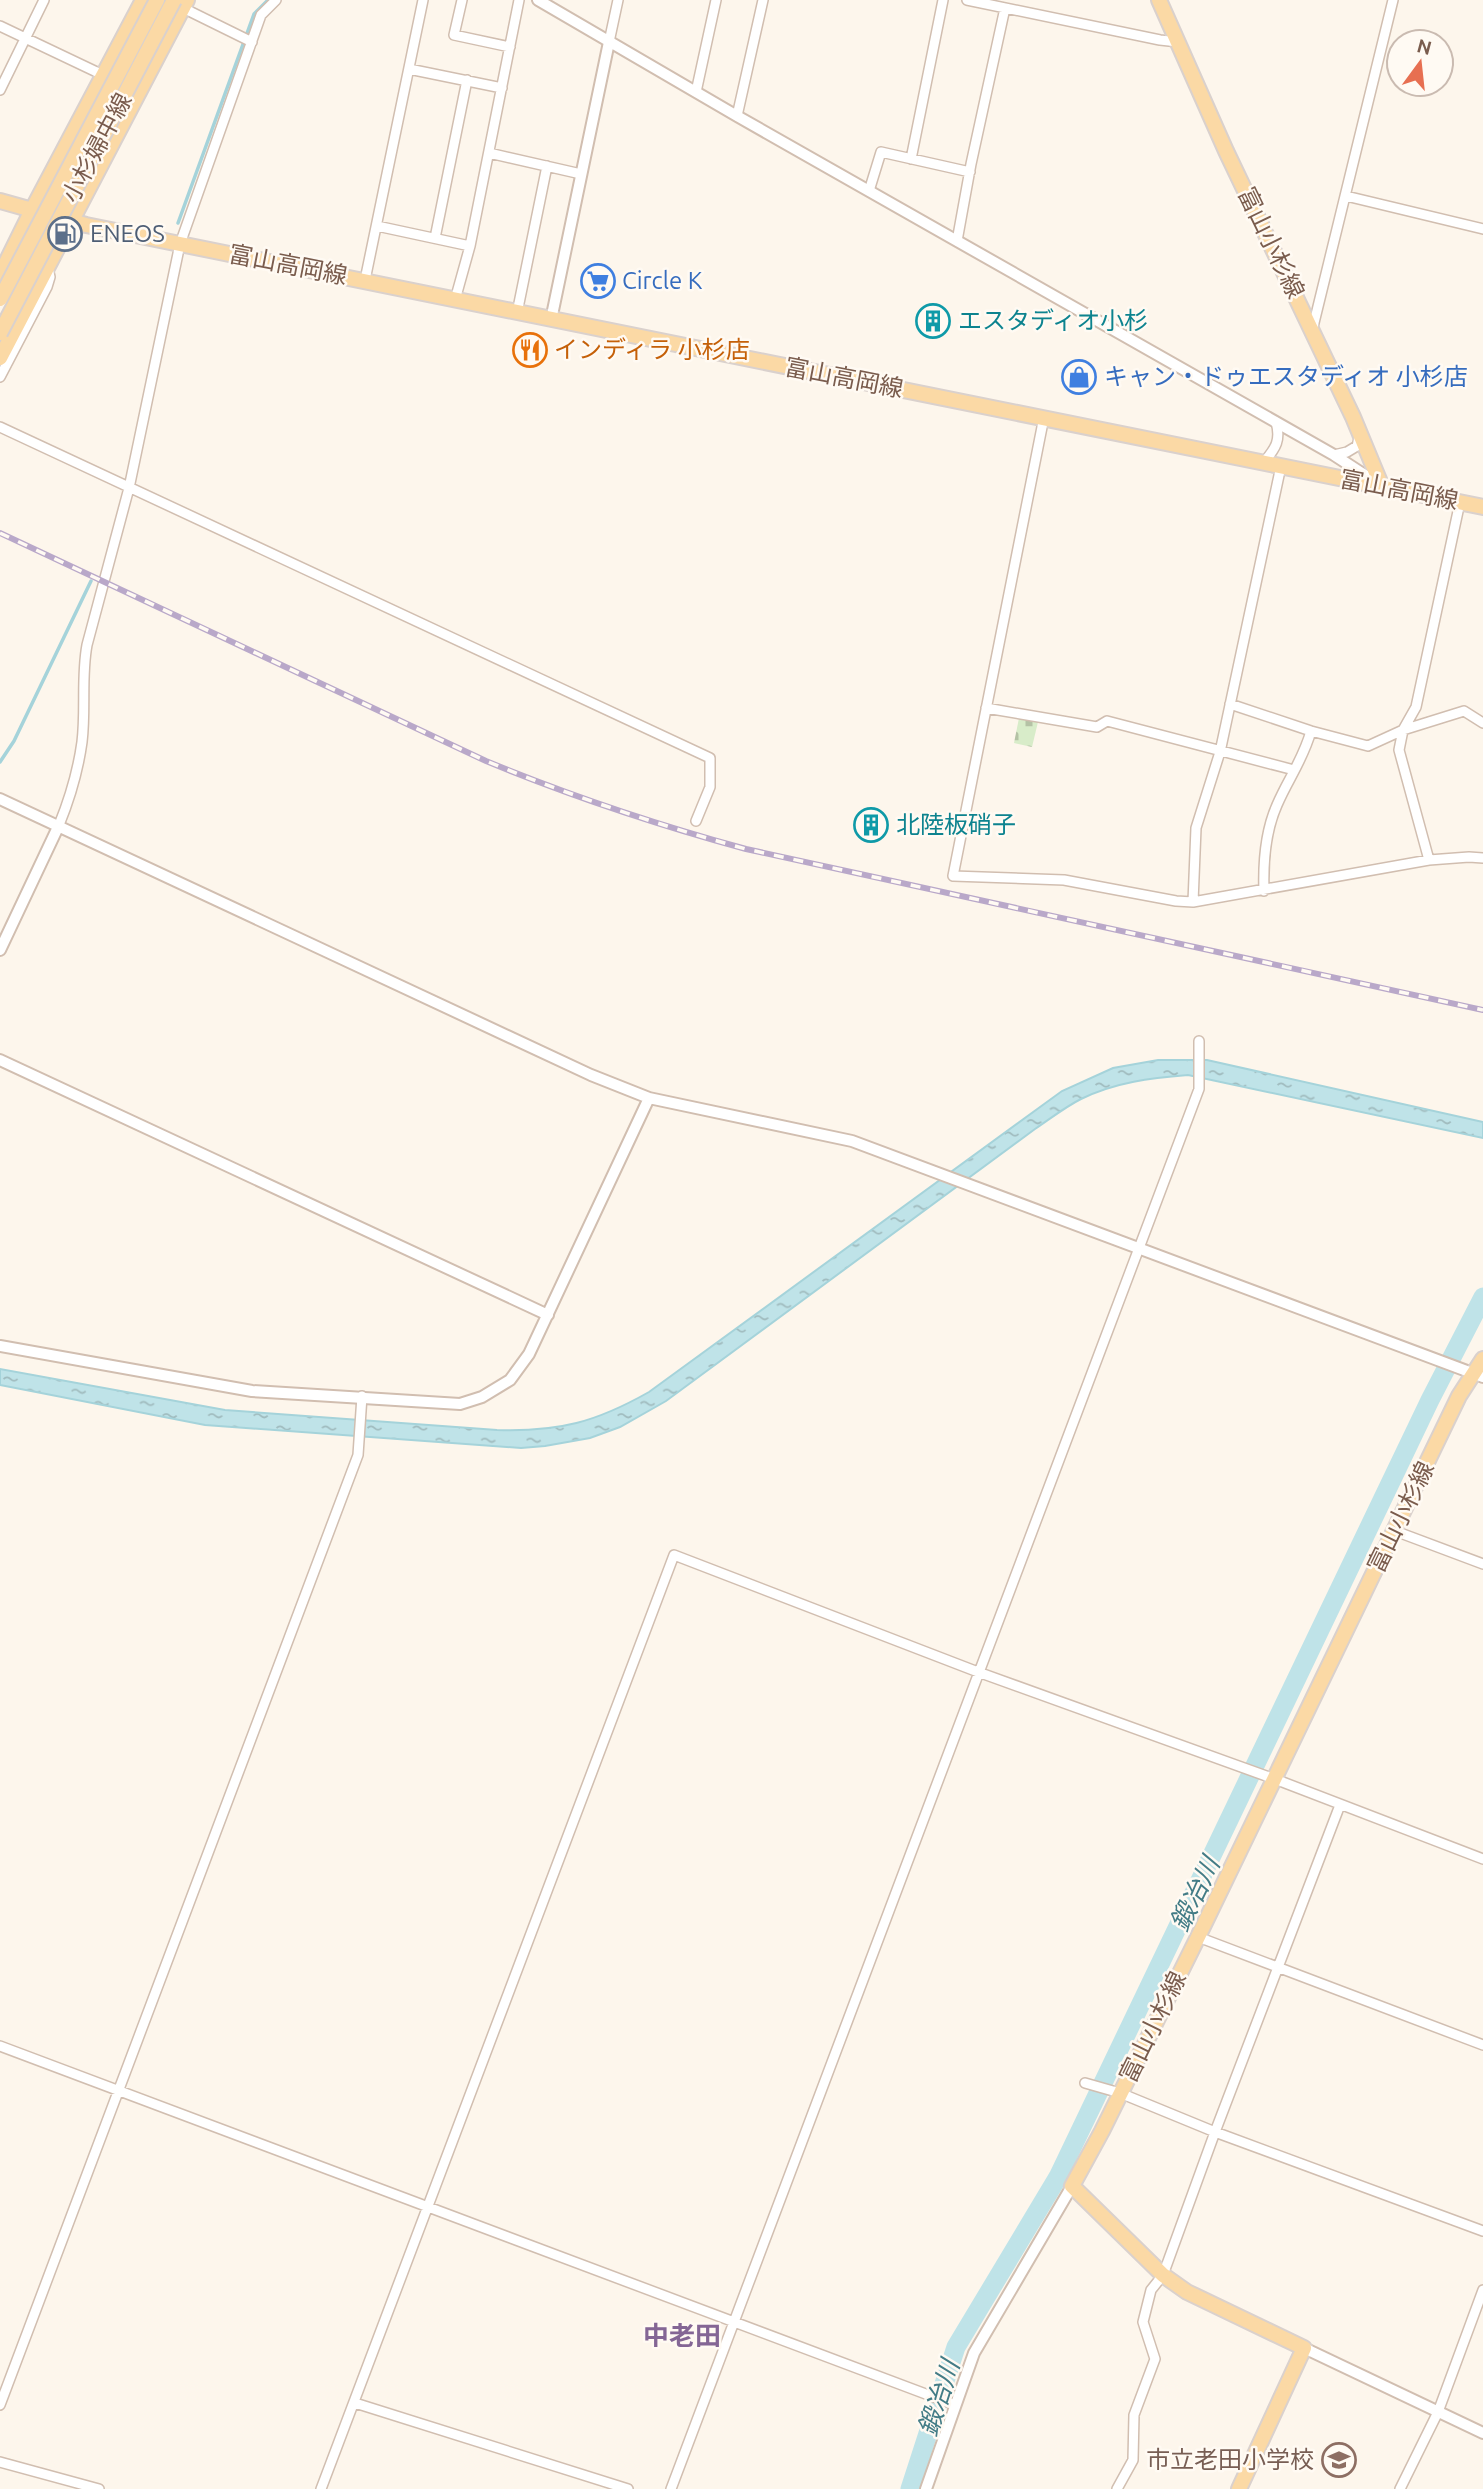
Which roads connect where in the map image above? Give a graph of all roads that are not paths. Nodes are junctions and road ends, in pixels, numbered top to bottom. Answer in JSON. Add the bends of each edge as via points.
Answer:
{"nodes":[{"id":1,"x":44,"y":0,"type":"edge"},
{"id":2,"x":143,"y":0,"type":"edge"},
{"id":3,"x":157,"y":0,"type":"edge"},
{"id":4,"x":276,"y":0,"type":"edge"},
{"id":5,"x":423,"y":0,"type":"edge"},
{"id":6,"x":462,"y":0,"type":"edge"},
{"id":7,"x":519,"y":0,"type":"edge"},
{"id":8,"x":538,"y":0,"type":"edge"},
{"id":9,"x":618,"y":0,"type":"edge"},
{"id":10,"x":716,"y":0,"type":"edge"},
{"id":11,"x":763,"y":0,"type":"edge"},
{"id":12,"x":943,"y":0,"type":"edge"},
{"id":13,"x":967,"y":0,"type":"edge"},
{"id":14,"x":1159,"y":0,"type":"edge"},
{"id":15,"x":1393,"y":0,"type":"edge"},
{"id":16,"x":181,"y":3,"type":"edge"},
{"id":17,"x":1005,"y":8,"type":"junction"},
{"id":18,"x":0,"y":26,"type":"edge"},
{"id":19,"x":25,"y":38,"type":"junction"},
{"id":20,"x":609,"y":42,"type":"junction"},
{"id":21,"x":1178,"y":42,"type":"junction"},
{"id":22,"x":252,"y":43,"type":"junction"},
{"id":23,"x":510,"y":47,"type":"junction"},
{"id":24,"x":409,"y":69,"type":"junction"},
{"id":25,"x":103,"y":75,"type":"junction"},
{"id":26,"x":467,"y":80,"type":"junction"},
{"id":27,"x":502,"y":88,"type":"junction"},
{"id":28,"x":0,"y":90,"type":"edge"},
{"id":29,"x":696,"y":92,"type":"junction"},
{"id":30,"x":737,"y":116,"type":"junction"},
{"id":31,"x":489,"y":153,"type":"junction"},
{"id":32,"x":911,"y":159,"type":"junction"},
{"id":33,"x":547,"y":166,"type":"junction"},
{"id":34,"x":970,"y":172,"type":"junction"},
{"id":35,"x":581,"y":174,"type":"junction"},
{"id":36,"x":869,"y":191,"type":"junction"},
{"id":37,"x":1346,"y":196,"type":"junction"},
{"id":38,"x":0,"y":201,"type":"edge"},
{"id":39,"x":32,"y":210,"type":"junction"},
{"id":40,"x":72,"y":222,"type":"junction"},
{"id":41,"x":377,"y":226,"type":"junction"},
{"id":42,"x":1483,"y":229,"type":"edge"},
{"id":43,"x":435,"y":238,"type":"junction"},
{"id":44,"x":957,"y":241,"type":"junction"},
{"id":45,"x":180,"y":244,"type":"junction"},
{"id":46,"x":470,"y":246,"type":"junction"},
{"id":47,"x":48,"y":267,"type":"junction"},
{"id":48,"x":1,"y":272,"type":"edge"},
{"id":49,"x":365,"y":280,"type":"junction"},
{"id":50,"x":0,"y":299,"type":"edge"},
{"id":51,"x":456,"y":300,"type":"junction"},
{"id":52,"x":517,"y":313,"type":"junction"},
{"id":53,"x":551,"y":320,"type":"junction"},
{"id":54,"x":1312,"y":331,"type":"junction"},
{"id":55,"x":0,"y":333,"type":"edge"},
{"id":56,"x":0,"y":358,"type":"edge"},
{"id":57,"x":0,"y":377,"type":"edge"},
{"id":58,"x":1044,"y":417,"type":"junction"},
{"id":59,"x":1276,"y":422,"type":"junction"},
{"id":60,"x":0,"y":427,"type":"edge"},
{"id":61,"x":1361,"y":434,"type":"junction"},
{"id":62,"x":1334,"y":455,"type":"junction"},
{"id":63,"x":1264,"y":462,"type":"junction"},
{"id":64,"x":1282,"y":466,"type":"junction"},
{"id":65,"x":1382,"y":486,"type":"junction"},
{"id":66,"x":129,"y":488,"type":"junction"},
{"id":67,"x":1460,"y":502,"type":"junction"},
{"id":68,"x":1483,"y":507,"type":"edge"},
{"id":69,"x":1230,"y":704,"type":"junction"},
{"id":70,"x":986,"y":708,"type":"junction"},
{"id":71,"x":1483,"y":723,"type":"edge"},
{"id":72,"x":1403,"y":730,"type":"junction"},
{"id":73,"x":1311,"y":731,"type":"junction"},
{"id":74,"x":1220,"y":752,"type":"junction"},
{"id":75,"x":1294,"y":770,"type":"junction"},
{"id":76,"x":0,"y":799,"type":"edge"},
{"id":77,"x":696,"y":821,"type":"dead end"},
{"id":78,"x":59,"y":825,"type":"junction"},
{"id":79,"x":1483,"y":858,"type":"edge"},
{"id":80,"x":1429,"y":860,"type":"junction"},
{"id":81,"x":1264,"y":891,"type":"junction"},
{"id":82,"x":1193,"y":902,"type":"junction"},
{"id":83,"x":0,"y":950,"type":"edge"},
{"id":84,"x":1199,"y":1041,"type":"dead end"},
{"id":85,"x":0,"y":1060,"type":"edge"},
{"id":86,"x":649,"y":1098,"type":"junction"},
{"id":87,"x":1139,"y":1248,"type":"junction"},
{"id":88,"x":548,"y":1315,"type":"junction"},
{"id":89,"x":0,"y":1346,"type":"edge"},
{"id":90,"x":1483,"y":1359,"type":"edge"},
{"id":91,"x":1473,"y":1373,"type":"edge"},
{"id":92,"x":362,"y":1396,"type":"junction"},
{"id":93,"x":1395,"y":1531,"type":"junction"},
{"id":94,"x":1483,"y":1564,"type":"edge"},
{"id":95,"x":978,"y":1672,"type":"junction"},
{"id":96,"x":1272,"y":1778,"type":"junction"},
{"id":97,"x":1340,"y":1805,"type":"junction"},
{"id":98,"x":1483,"y":1859,"type":"edge"},
{"id":99,"x":1198,"y":1937,"type":"junction"},
{"id":100,"x":1279,"y":1968,"type":"junction"},
{"id":101,"x":1483,"y":2045,"type":"edge"},
{"id":102,"x":0,"y":2046,"type":"edge"},
{"id":103,"x":1085,"y":2083,"type":"dead end"},
{"id":104,"x":118,"y":2090,"type":"junction"},
{"id":105,"x":1115,"y":2092,"type":"junction"},
{"id":106,"x":1214,"y":2132,"type":"junction"},
{"id":107,"x":1072,"y":2186,"type":"junction"},
{"id":108,"x":428,"y":2207,"type":"junction"},
{"id":109,"x":1483,"y":2231,"type":"edge"},
{"id":110,"x":1163,"y":2275,"type":"junction"},
{"id":111,"x":1483,"y":2290,"type":"edge"},
{"id":112,"x":733,"y":2322,"type":"junction"},
{"id":113,"x":1304,"y":2348,"type":"junction"},
{"id":114,"x":355,"y":2403,"type":"junction"},
{"id":115,"x":952,"y":2404,"type":"junction"},
{"id":116,"x":0,"y":2405,"type":"edge"},
{"id":117,"x":1438,"y":2412,"type":"junction"},
{"id":118,"x":1483,"y":2433,"type":"edge"},
{"id":119,"x":0,"y":2462,"type":"edge"},
{"id":120,"x":99,"y":2489,"type":"edge"},
{"id":121,"x":321,"y":2489,"type":"edge"},
{"id":122,"x":628,"y":2489,"type":"edge"},
{"id":123,"x":671,"y":2489,"type":"edge"},
{"id":124,"x":926,"y":2489,"type":"edge"},
{"id":125,"x":1117,"y":2489,"type":"edge"},
{"id":126,"x":1239,"y":2489,"type":"edge"},
{"id":127,"x":1400,"y":2489,"type":"edge"}],
"edges":[{"from":1,"to":19,"type":"street"},
{"from":2,"to":25,"type":"main road"},
{"from":3,"to":50,"type":"main road","name":"小杉婦中線","bridge":true},
{"from":4,"to":22,"type":"street","via":[[261,15]]},
{"from":5,"to":24,"type":"street"},
{"from":6,"to":23,"type":"street","via":[[454,35]]},
{"from":7,"to":23,"type":"street"},
{"from":8,"to":20,"type":"street"},
{"from":9,"to":20,"type":"street"},
{"from":10,"to":29,"type":"street"},
{"from":11,"to":30,"type":"street"},
{"from":12,"to":32,"type":"street"},
{"from":13,"to":17,"type":"street"},
{"from":14,"to":21,"type":"main road","name":"富山小杉線"},
{"from":15,"to":37,"type":"street"},
{"from":16,"to":22,"type":"street"},
{"from":16,"to":40,"type":"main road"},
{"from":16,"to":55,"type":"main road","name":"小杉婦中線","bridge":true},
{"from":17,"to":21,"type":"street"},
{"from":17,"to":34,"type":"street"},
{"from":18,"to":19,"type":"street"},
{"from":19,"to":25,"type":"street"},
{"from":19,"to":28,"type":"street"},
{"from":20,"to":29,"type":"street"},
{"from":20,"to":35,"type":"street"},
{"from":21,"to":54,"type":"main road","name":"富山小杉線"},
{"from":22,"to":45,"type":"street"},
{"from":23,"to":27,"type":"street"},
{"from":24,"to":26,"type":"street"},
{"from":24,"to":41,"type":"street"},
{"from":25,"to":39,"type":"main road"},
{"from":26,"to":27,"type":"street"},
{"from":26,"to":43,"type":"street"},
{"from":27,"to":31,"type":"street"},
{"from":29,"to":30,"type":"street"},
{"from":30,"to":36,"type":"street"},
{"from":31,"to":33,"type":"street"},
{"from":31,"to":46,"type":"street"},
{"from":32,"to":34,"type":"street"},
{"from":32,"to":36,"type":"street","via":[[881,152]]},
{"from":33,"to":35,"type":"street"},
{"from":33,"to":52,"type":"street"},
{"from":34,"to":44,"type":"street"},
{"from":35,"to":53,"type":"street"},
{"from":36,"to":44,"type":"street"},
{"from":37,"to":42,"type":"street"},
{"from":37,"to":54,"type":"street"},
{"from":38,"to":39,"type":"main road","name":"富山高岡線"},
{"from":39,"to":40,"type":"main road","name":"富山高岡線"},
{"from":39,"to":48,"type":"main road"},
{"from":40,"to":45,"type":"main road","name":"富山高岡線"},
{"from":40,"to":47,"type":"main road"},
{"from":41,"to":43,"type":"street"},
{"from":41,"to":49,"type":"street"},
{"from":43,"to":46,"type":"street"},
{"from":44,"to":59,"type":"street"},
{"from":45,"to":49,"type":"main road","name":"富山高岡線"},
{"from":45,"to":66,"type":"street"},
{"from":46,"to":51,"type":"street"},
{"from":47,"to":56,"type":"main road"},
{"from":47,"to":57,"type":"street","via":[[47,287]]},
{"from":49,"to":51,"type":"main road","name":"富山高岡線"},
{"from":51,"to":52,"type":"main road","name":"富山高岡線"},
{"from":52,"to":53,"type":"main road","name":"富山高岡線"},
{"from":53,"to":58,"type":"main road","name":"富山高岡線"},
{"from":54,"to":61,"type":"main road","name":"富山小杉線"},
{"from":58,"to":63,"type":"main road","name":"富山高岡線"},
{"from":58,"to":70,"type":"street"},
{"from":59,"to":62,"type":"street"},
{"from":59,"to":63,"type":"street","via":[[1277,448]]},
{"from":60,"to":66,"type":"street"},
{"from":61,"to":62,"type":"street","via":[[1357,446]]},
{"from":61,"to":65,"type":"main road","name":"富山小杉線"},
{"from":62,"to":65,"type":"street"},
{"from":63,"to":64,"type":"main road","name":"富山高岡線"},
{"from":64,"to":65,"type":"main road","name":"富山高岡線"},
{"from":64,"to":69,"type":"street"},
{"from":65,"to":67,"type":"main road","name":"富山高岡線"},
{"from":66,"to":77,"type":"street","via":[[710,758],[710,787]]},
{"from":66,"to":78,"type":"street","via":[[87,645],[82,741]]},
{"from":67,"to":68,"type":"main road","name":"富山高岡線"},
{"from":67,"to":72,"type":"street","via":[[1416,707]]},
{"from":69,"to":73,"type":"street"},
{"from":69,"to":74,"type":"street"},
{"from":70,"to":74,"type":"street","via":[[1097,727],[1107,721]]},
{"from":70,"to":82,"type":"street","via":[[953,876],[1064,880]]},
{"from":71,"to":72,"type":"street","via":[[1464,711]]},
{"from":72,"to":73,"type":"street","via":[[1368,746]]},
{"from":72,"to":80,"type":"street","via":[[1399,750]]},
{"from":73,"to":75,"type":"street","via":[[1305,754]]},
{"from":74,"to":75,"type":"street"},
{"from":74,"to":82,"type":"street","via":[[1196,828]]},
{"from":75,"to":81,"type":"street","via":[[1275,808],[1266,844]]},
{"from":76,"to":78,"type":"street"},
{"from":78,"to":83,"type":"street"},
{"from":78,"to":86,"type":"street"},
{"from":79,"to":80,"type":"street"},
{"from":80,"to":81,"type":"street"},
{"from":81,"to":82,"type":"street"},
{"from":84,"to":87,"type":"street","via":[[1199,1083]]},
{"from":85,"to":88,"type":"street"},
{"from":86,"to":87,"type":"street","via":[[852,1141]]},
{"from":86,"to":88,"type":"street"},
{"from":87,"to":91,"type":"street"},
{"from":87,"to":95,"type":"street"},
{"from":88,"to":92,"type":"street","via":[[510,1380],[482,1397],[460,1404]]},
{"from":89,"to":92,"type":"street","via":[[252,1391]]},
{"from":90,"to":91,"type":"main road","name":"富山小杉線"},
{"from":91,"to":93,"type":"main road","name":"富山小杉線"},
{"from":92,"to":104,"type":"street","via":[[358,1455]]},
{"from":93,"to":94,"type":"street"},
{"from":93,"to":96,"type":"main road","name":"富山小杉線"},
{"from":95,"to":96,"type":"street"},
{"from":95,"to":108,"type":"street","via":[[674,1555]]},
{"from":95,"to":112,"type":"street"},
{"from":96,"to":97,"type":"street"},
{"from":96,"to":99,"type":"main road","name":"富山小杉線"},
{"from":97,"to":98,"type":"street"},
{"from":97,"to":100,"type":"street"},
{"from":99,"to":100,"type":"street"},
{"from":99,"to":105,"type":"main road","name":"富山小杉線"},
{"from":100,"to":101,"type":"street"},
{"from":100,"to":106,"type":"street"},
{"from":102,"to":104,"type":"street"},
{"from":103,"to":105,"type":"street"},
{"from":104,"to":108,"type":"street"},
{"from":104,"to":116,"type":"street"},
{"from":105,"to":106,"type":"street"},
{"from":105,"to":107,"type":"main road","name":"富山小杉線"},
{"from":106,"to":109,"type":"street"},
{"from":106,"to":110,"type":"street"},
{"from":107,"to":110,"type":"main road"},
{"from":107,"to":115,"type":"street","via":[[974,2353]]},
{"from":108,"to":112,"type":"street"},
{"from":108,"to":114,"type":"street"},
{"from":110,"to":113,"type":"main road","via":[[1187,2292]]},
{"from":110,"to":125,"type":"street","via":[[1151,2290],[1143,2322],[1155,2359],[1134,2415],[1133,2460]]},
{"from":111,"to":117,"type":"street"},
{"from":112,"to":115,"type":"street"},
{"from":112,"to":123,"type":"street"},
{"from":113,"to":117,"type":"street"},
{"from":113,"to":126,"type":"main road"},
{"from":114,"to":121,"type":"street"},
{"from":114,"to":122,"type":"street"},
{"from":115,"to":124,"type":"street"},
{"from":117,"to":118,"type":"street"},
{"from":117,"to":127,"type":"street"},
{"from":119,"to":120,"type":"street"}]}
